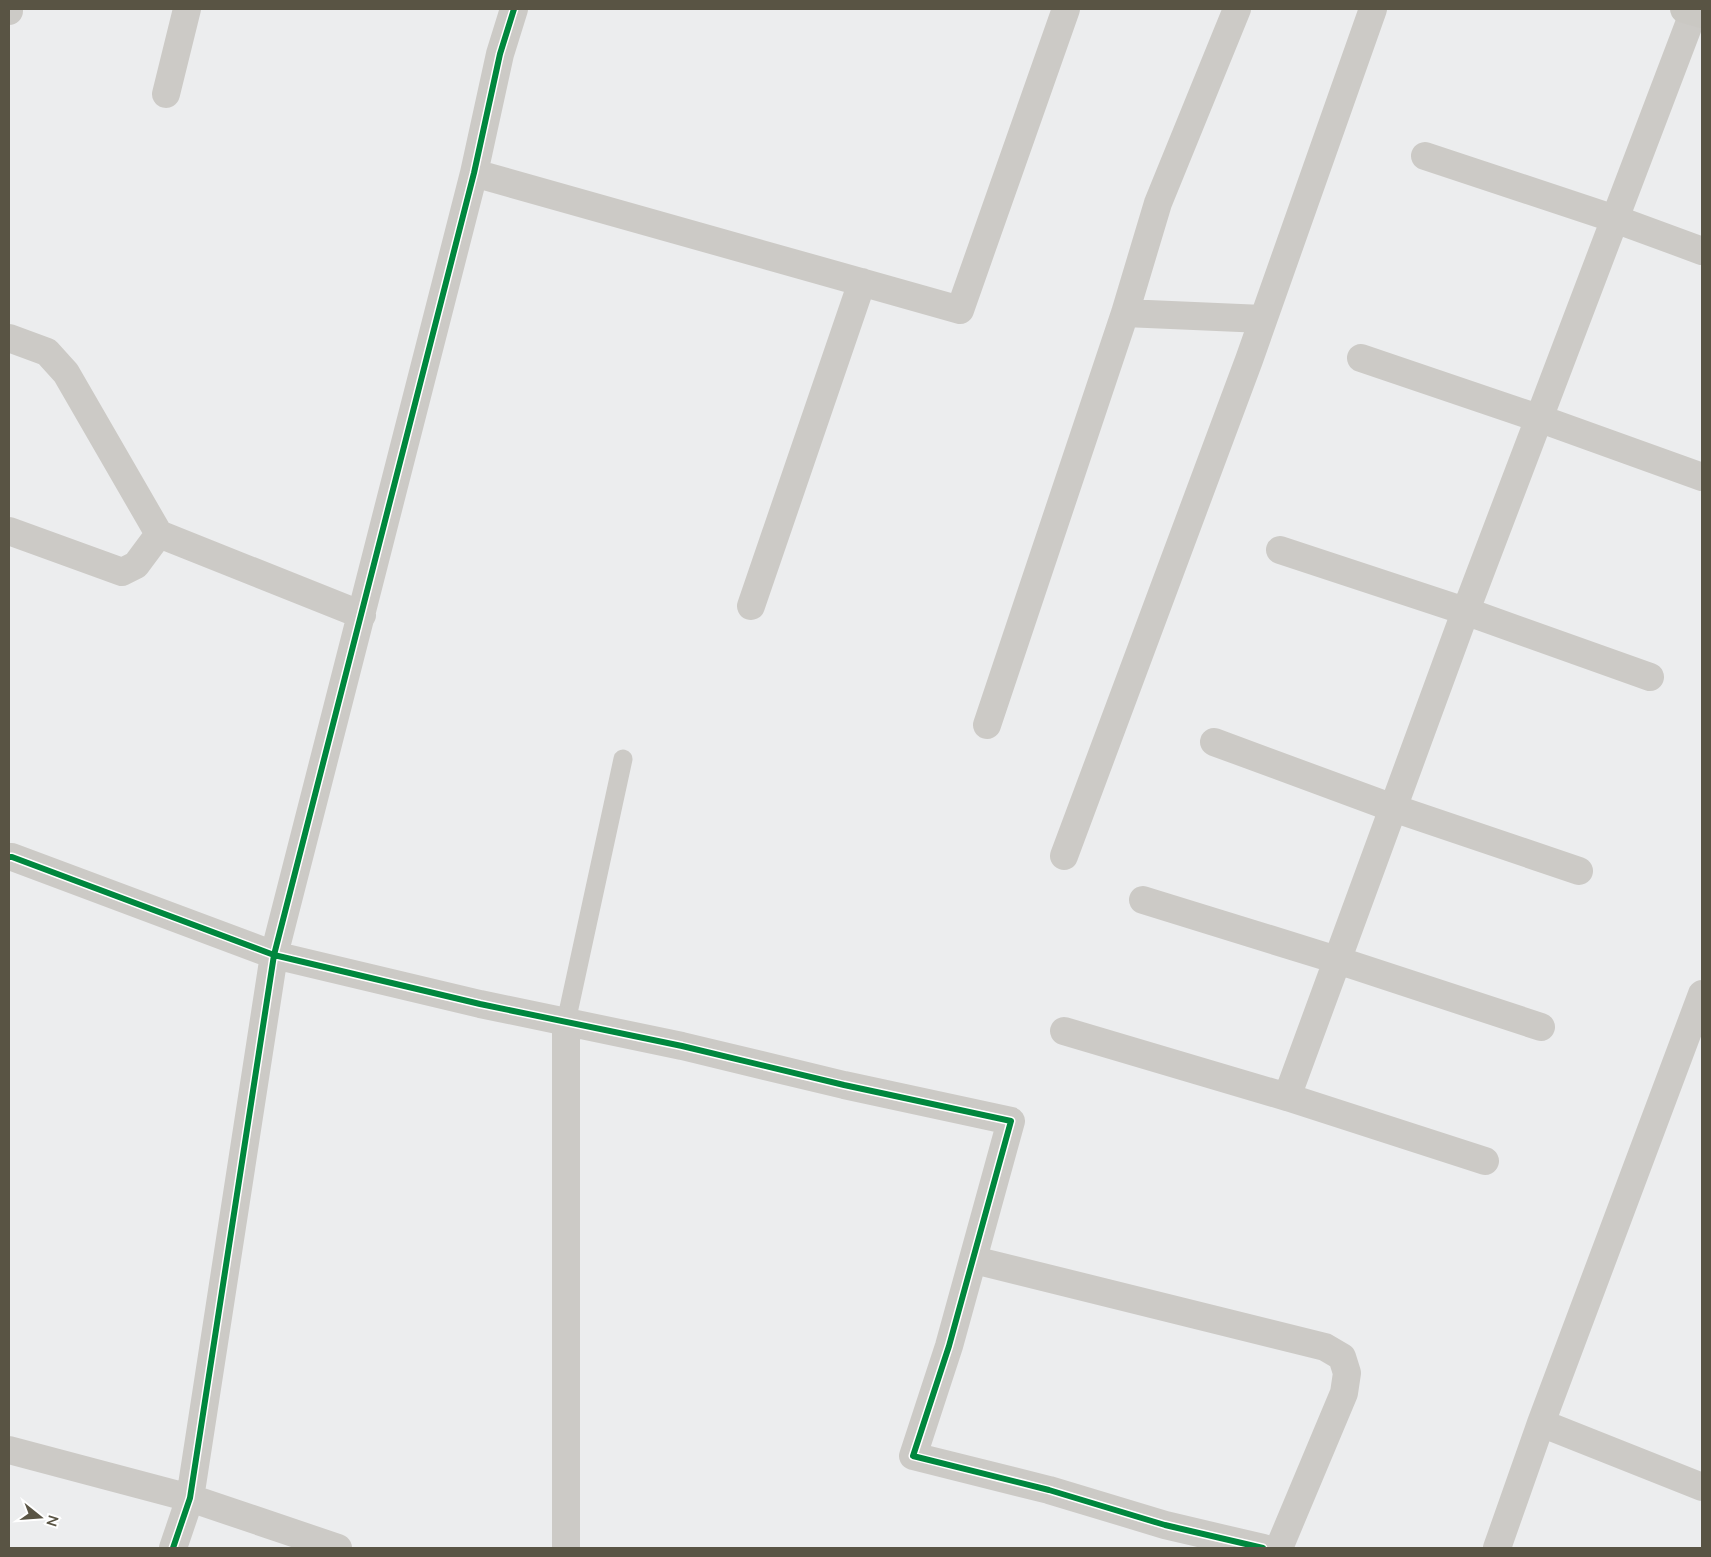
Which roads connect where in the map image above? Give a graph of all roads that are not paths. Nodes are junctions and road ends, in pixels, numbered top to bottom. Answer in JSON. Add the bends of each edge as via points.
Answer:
{"nodes":[{"id":1,"x":187,"y":9,"type":"edge"},
{"id":2,"x":514,"y":9,"type":"edge"},
{"id":3,"x":1066,"y":9,"type":"edge"},
{"id":4,"x":1237,"y":9,"type":"edge"},
{"id":5,"x":1373,"y":9,"type":"edge"},
{"id":6,"x":1693,"y":11,"type":"edge"},
{"id":7,"x":166,"y":94,"type":"dead end"},
{"id":8,"x":1425,"y":156,"type":"dead end"},
{"id":9,"x":474,"y":173,"type":"junction"},
{"id":10,"x":1615,"y":219,"type":"junction"},
{"id":11,"x":1702,"y":252,"type":"edge"},
{"id":12,"x":862,"y":282,"type":"junction"},
{"id":13,"x":1124,"y":313,"type":"junction"},
{"id":14,"x":1263,"y":319,"type":"junction"},
{"id":15,"x":9,"y":338,"type":"edge"},
{"id":16,"x":1361,"y":358,"type":"dead end"},
{"id":17,"x":1538,"y":418,"type":"junction"},
{"id":18,"x":1702,"y":477,"type":"edge"},
{"id":19,"x":9,"y":531,"type":"edge"},
{"id":20,"x":159,"y":534,"type":"junction"},
{"id":21,"x":1280,"y":550,"type":"dead end"},
{"id":22,"x":751,"y":606,"type":"dead end"},
{"id":23,"x":1465,"y":612,"type":"junction"},
{"id":24,"x":362,"y":615,"type":"junction"},
{"id":25,"x":1650,"y":677,"type":"dead end"},
{"id":26,"x":987,"y":725,"type":"dead end"},
{"id":27,"x":1214,"y":742,"type":"dead end"},
{"id":28,"x":622,"y":759,"type":"dead end"},
{"id":29,"x":1393,"y":808,"type":"junction"},
{"id":30,"x":1064,"y":856,"type":"dead end"},
{"id":31,"x":9,"y":857,"type":"edge"},
{"id":32,"x":1579,"y":871,"type":"dead end"},
{"id":33,"x":1144,"y":900,"type":"dead end"},
{"id":34,"x":274,"y":955,"type":"junction"},
{"id":35,"x":1337,"y":960,"type":"junction"},
{"id":36,"x":1702,"y":994,"type":"edge"},
{"id":37,"x":566,"y":1022,"type":"junction"},
{"id":38,"x":1541,"y":1027,"type":"dead end"},
{"id":39,"x":1064,"y":1031,"type":"dead end"},
{"id":40,"x":1287,"y":1097,"type":"junction"},
{"id":41,"x":1485,"y":1161,"type":"dead end"},
{"id":42,"x":974,"y":1260,"type":"junction"},
{"id":43,"x":1541,"y":1423,"type":"junction"},
{"id":44,"x":9,"y":1450,"type":"edge"},
{"id":45,"x":1702,"y":1487,"type":"edge"},
{"id":46,"x":190,"y":1498,"type":"junction"},
{"id":47,"x":173,"y":1548,"type":"edge"},
{"id":48,"x":338,"y":1548,"type":"edge"},
{"id":49,"x":566,"y":1548,"type":"edge"},
{"id":50,"x":1263,"y":1548,"type":"edge"},
{"id":51,"x":1280,"y":1548,"type":"edge"},
{"id":52,"x":1497,"y":1548,"type":"edge"}],
"edges":[{"from":1,"to":7,"type":"street"},
{"from":2,"to":9,"type":"street","via":[[500,54]]},
{"from":3,"to":12,"type":"street","via":[[960,310]]},
{"from":4,"to":13,"type":"street","via":[[1158,203]]},
{"from":5,"to":14,"type":"street"},
{"from":6,"to":10,"type":"street"},
{"from":8,"to":10,"type":"street"},
{"from":9,"to":12,"type":"street"},
{"from":9,"to":24,"type":"street"},
{"from":10,"to":11,"type":"street"},
{"from":10,"to":17,"type":"street"},
{"from":12,"to":22,"type":"street"},
{"from":13,"to":14,"type":"street"},
{"from":13,"to":26,"type":"street"},
{"from":14,"to":30,"type":"street"},
{"from":15,"to":20,"type":"street","via":[[47,352],[66,373]]},
{"from":16,"to":17,"type":"street"},
{"from":17,"to":18,"type":"street"},
{"from":17,"to":23,"type":"street"},
{"from":19,"to":20,"type":"street","via":[[122,572],[136,565]]},
{"from":20,"to":24,"type":"street"},
{"from":21,"to":23,"type":"street"},
{"from":23,"to":25,"type":"street"},
{"from":23,"to":29,"type":"street"},
{"from":24,"to":34,"type":"street"},
{"from":27,"to":29,"type":"street"},
{"from":28,"to":37,"type":"lane"},
{"from":29,"to":32,"type":"street"},
{"from":29,"to":35,"type":"street"},
{"from":31,"to":34,"type":"street"},
{"from":33,"to":35,"type":"street"},
{"from":34,"to":37,"type":"street"},
{"from":34,"to":46,"type":"street"},
{"from":35,"to":38,"type":"street"},
{"from":35,"to":40,"type":"street"},
{"from":36,"to":43,"type":"street"},
{"from":37,"to":42,"type":"street","via":[[1011,1121]]},
{"from":37,"to":49,"type":"street"},
{"from":39,"to":40,"type":"street"},
{"from":40,"to":41,"type":"street"},
{"from":42,"to":50,"type":"street","via":[[950,1346],[913,1456]]},
{"from":42,"to":51,"type":"street","via":[[1325,1347],[1342,1357],[1347,1373],[1344,1393]]},
{"from":43,"to":45,"type":"street"},
{"from":43,"to":52,"type":"street"},
{"from":44,"to":46,"type":"street"},
{"from":46,"to":47,"type":"street"},
{"from":46,"to":48,"type":"street"}]}
